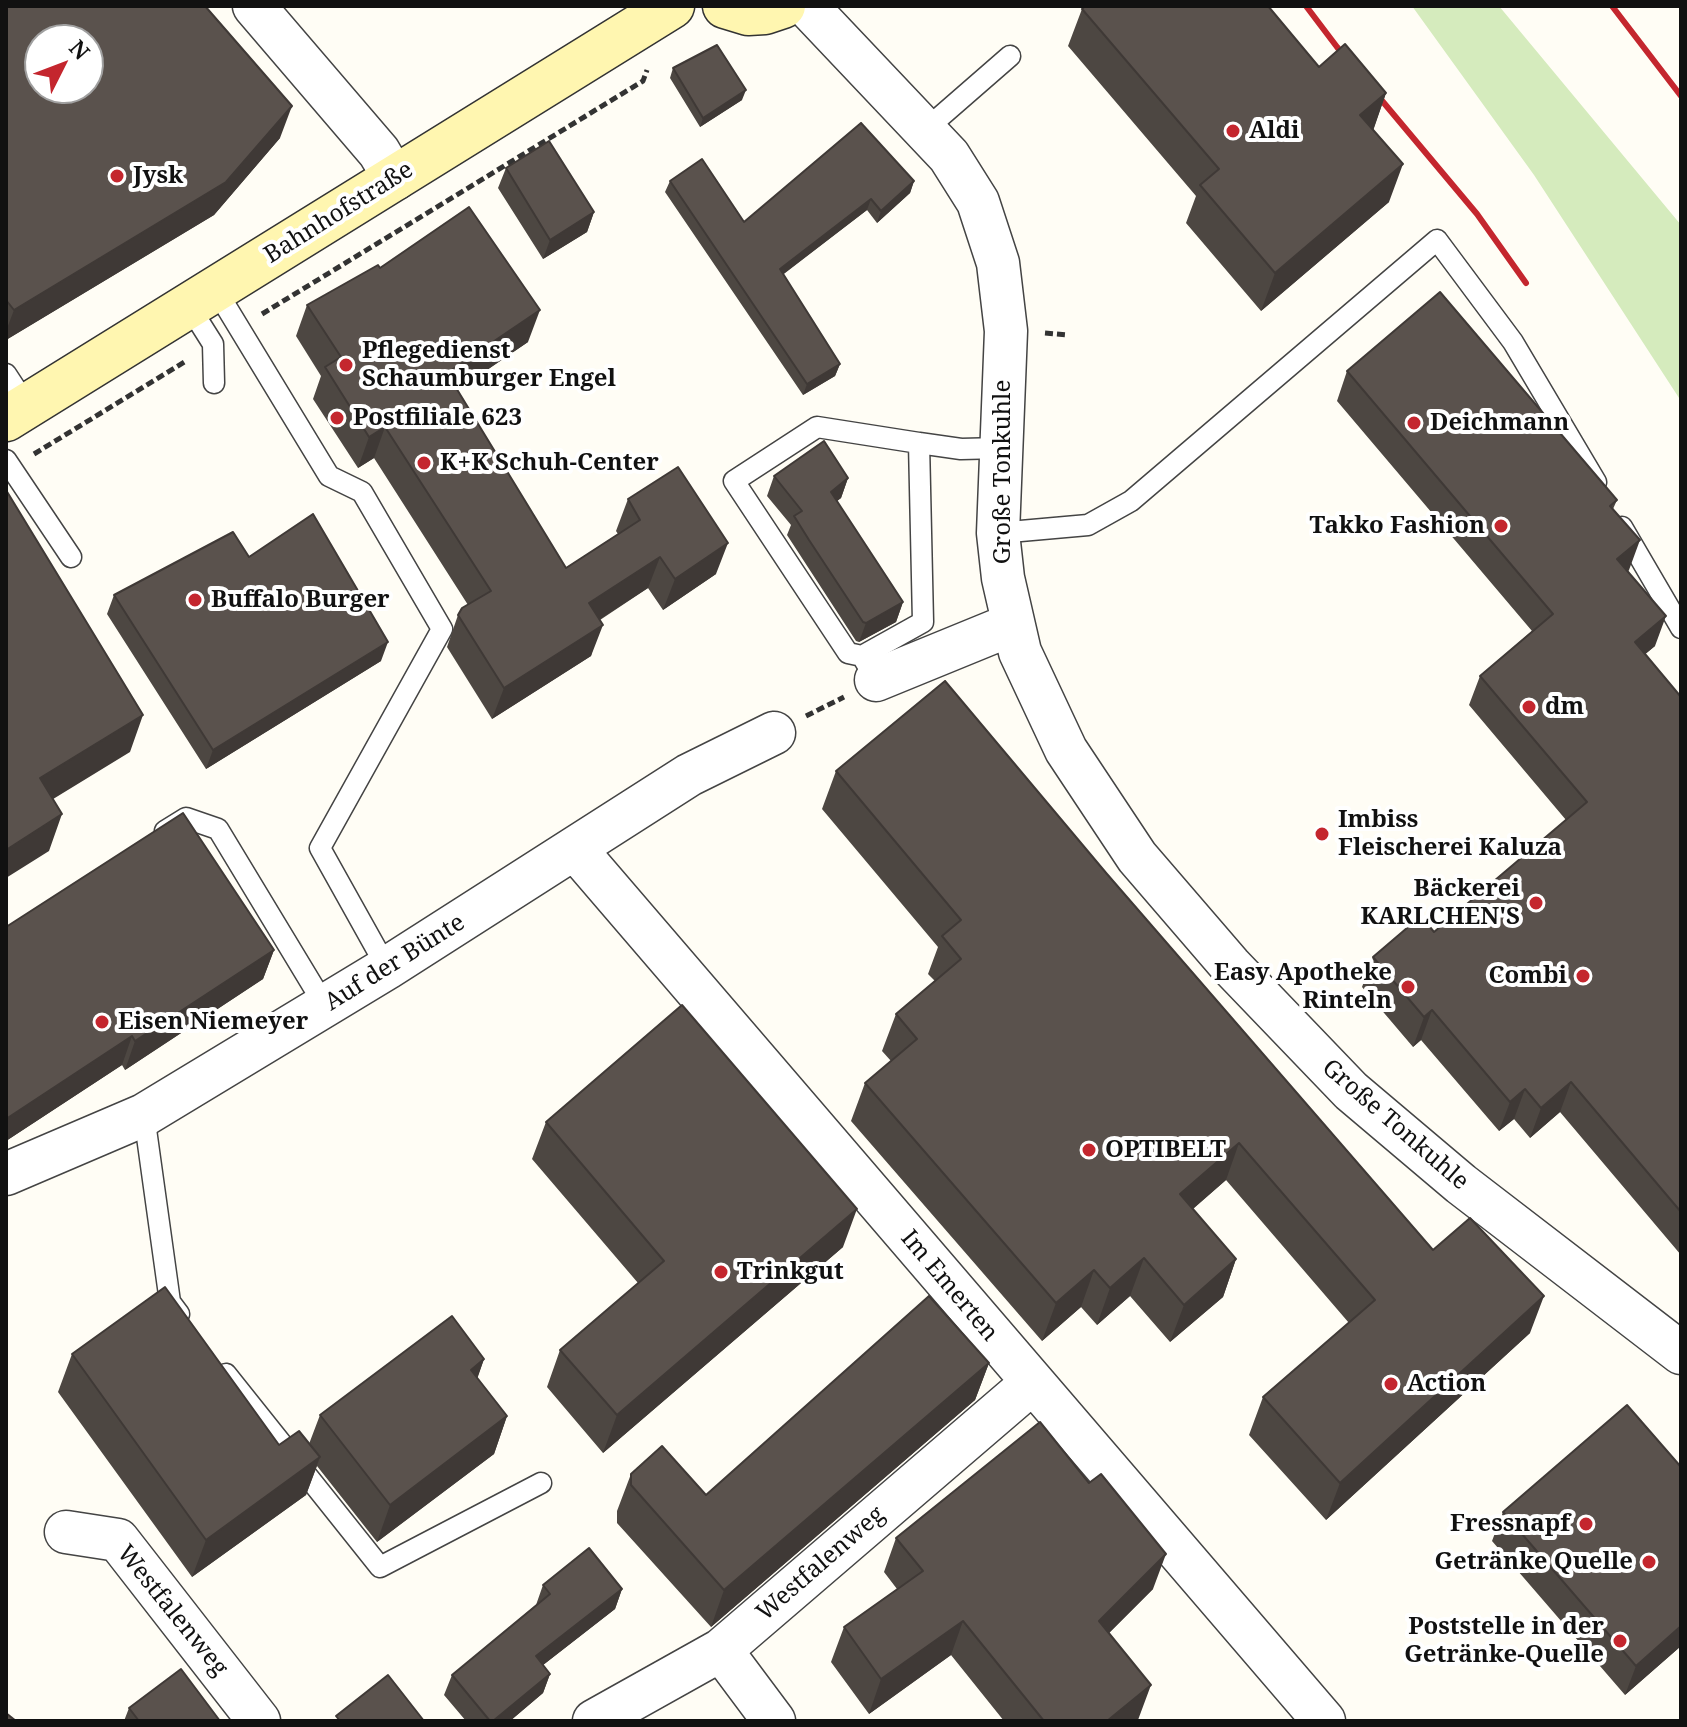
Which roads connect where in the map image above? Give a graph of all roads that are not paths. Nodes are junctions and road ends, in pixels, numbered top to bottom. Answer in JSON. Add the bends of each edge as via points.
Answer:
{"nodes":[{"id":1,"x":254,"y":6,"type":"edge"},
{"id":2,"x":672,"y":6,"type":"edge"},
{"id":3,"x":725,"y":6,"type":"edge"},
{"id":4,"x":783,"y":6,"type":"edge"},
{"id":5,"x":807,"y":6,"type":"edge"},
{"id":6,"x":1010,"y":56,"type":"dead end"},
{"id":7,"x":925,"y":130,"type":"junction"},
{"id":8,"x":395,"y":179,"type":"junction"},
{"id":9,"x":202,"y":298,"type":"junction"},
{"id":10,"x":214,"y":383,"type":"dead end"},
{"id":11,"x":13,"y":400,"type":"edge"},
{"id":12,"x":919,"y":443,"type":"junction"},
{"id":13,"x":1001,"y":448,"type":"junction"},
{"id":14,"x":9,"y":464,"type":"edge"},
{"id":15,"x":998,"y":533,"type":"junction"},
{"id":16,"x":71,"y":557,"type":"dead end"},
{"id":17,"x":1013,"y":624,"type":"junction"},
{"id":18,"x":1681,"y":628,"type":"edge"},
{"id":19,"x":869,"y":668,"type":"junction"},
{"id":20,"x":774,"y":733,"type":"road end"},
{"id":21,"x":148,"y":842,"type":"edge"},
{"id":22,"x":576,"y":850,"type":"junction"},
{"id":23,"x":387,"y":968,"type":"junction"},
{"id":24,"x":325,"y":1006,"type":"junction"},
{"id":25,"x":144,"y":1115,"type":"junction"},
{"id":26,"x":6,"y":1174,"type":"edge"},
{"id":27,"x":189,"y":1326,"type":"edge"},
{"id":28,"x":1681,"y":1353,"type":"edge"},
{"id":29,"x":217,"y":1362,"type":"edge"},
{"id":30,"x":1032,"y":1383,"type":"junction"},
{"id":31,"x":541,"y":1483,"type":"dead end"},
{"id":32,"x":66,"y":1532,"type":"dead end"},
{"id":33,"x":721,"y":1650,"type":"junction"},
{"id":34,"x":259,"y":1721,"type":"edge"},
{"id":35,"x":594,"y":1721,"type":"edge"},
{"id":36,"x":774,"y":1721,"type":"edge"},
{"id":37,"x":1324,"y":1721,"type":"edge"}],
"edges":[{"from":1,"to":8,"type":"street","via":[[379,152]]},
{"from":2,"to":8,"type":"main road","name":"Bahnhofstraße"},
{"from":3,"to":4,"type":"main road","via":[[748,13]]},
{"from":5,"to":7,"type":"street","name":"Große Tonkuhle"},
{"from":6,"to":7,"type":"lane"},
{"from":7,"to":13,"type":"street","name":"Große Tonkuhle","via":[[978,202],[998,263],[1006,331]]},
{"from":8,"to":9,"type":"main road","name":"Bahnhofstraße"},
{"from":9,"to":10,"type":"lane","via":[[213,344]]},
{"from":9,"to":11,"type":"main road","name":"Bahnhofstraße"},
{"from":9,"to":23,"type":"lane","via":[[239,329],[329,476],[362,492],[442,629],[320,848]]},
{"from":12,"to":13,"type":"lane"},
{"from":12,"to":19,"type":"lane","via":[[923,622]]},
{"from":12,"to":19,"type":"lane","via":[[817,427],[734,481],[848,653]]},
{"from":13,"to":15,"type":"street","name":"Große Tonkuhle"},
{"from":14,"to":16,"type":"lane"},
{"from":15,"to":17,"type":"street","name":"Große Tonkuhle"},
{"from":15,"to":18,"type":"lane","via":[[1088,525],[1131,501],[1437,240],[1513,342]]},
{"from":17,"to":19,"type":"street"},
{"from":17,"to":28,"type":"street","name":"Große Tonkuhle","via":[[1020,652],[1066,750],[1137,857],[1230,965],[1351,1091],[1461,1184]]},
{"from":20,"to":22,"type":"street","name":"Auf der Bünte","via":[[689,775]]},
{"from":21,"to":24,"type":"lane","via":[[186,818],[218,829]]},
{"from":22,"to":23,"type":"street","name":"Auf der Bünte"},
{"from":22,"to":30,"type":"street","name":"Im Emerten"},
{"from":23,"to":24,"type":"street","name":"Auf der Bünte"},
{"from":24,"to":25,"type":"street","name":"Auf der Bünte"},
{"from":25,"to":26,"type":"street","name":"Auf der Bünte"},
{"from":25,"to":27,"type":"lane","via":[[170,1302]]},
{"from":29,"to":31,"type":"lane","via":[[380,1567]]},
{"from":30,"to":33,"type":"street","name":"Westfalenweg"},
{"from":30,"to":37,"type":"street","name":"Im Emerten"},
{"from":32,"to":34,"type":"street","name":"Westfalenweg","via":[[118,1540]]},
{"from":33,"to":35,"type":"street","name":"Westfalenweg"},
{"from":33,"to":36,"type":"street"}]}
